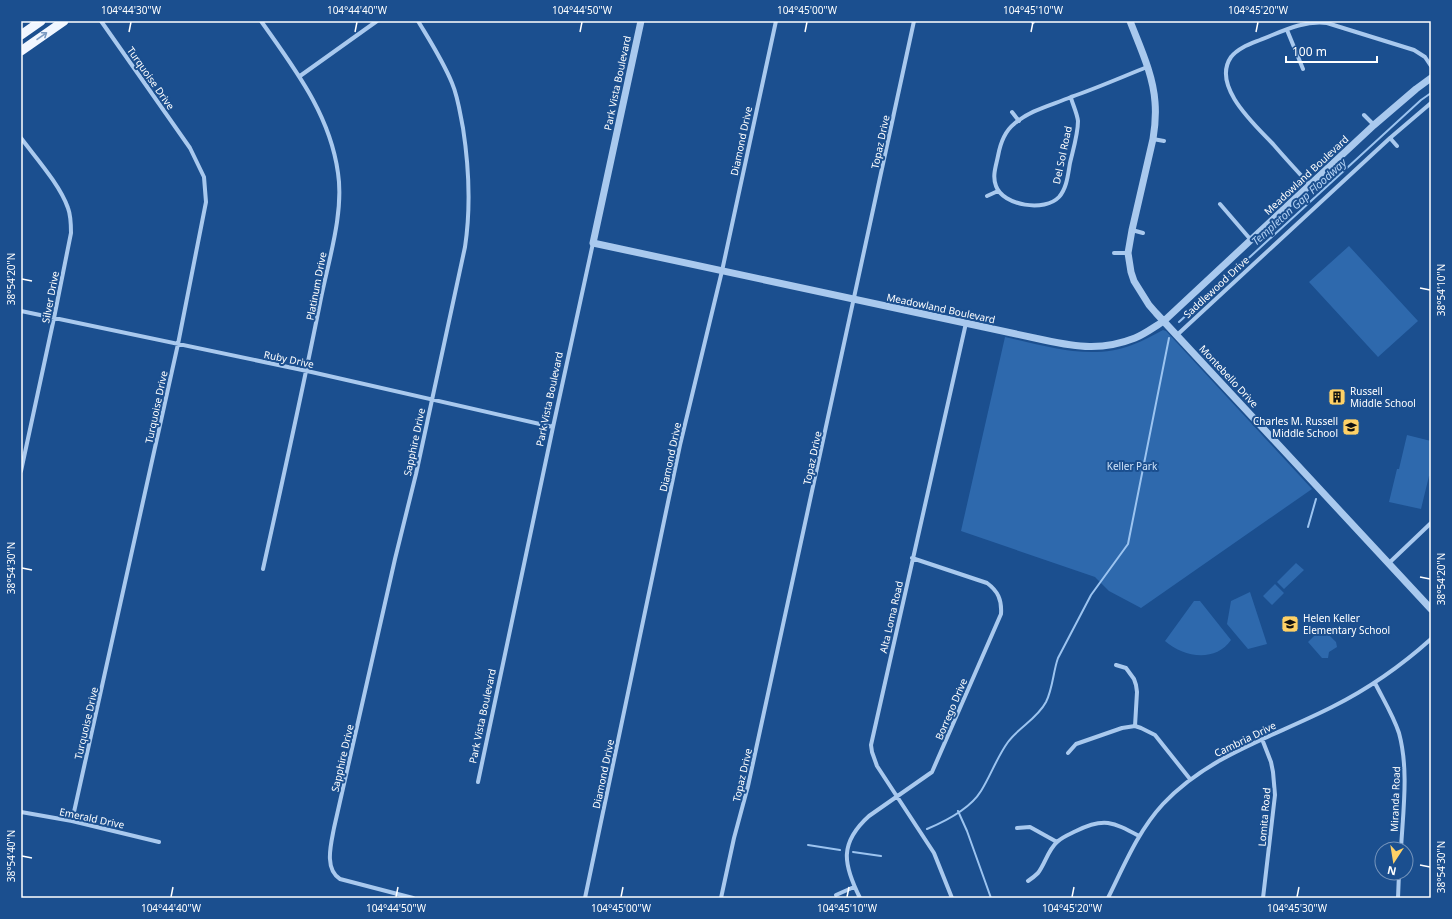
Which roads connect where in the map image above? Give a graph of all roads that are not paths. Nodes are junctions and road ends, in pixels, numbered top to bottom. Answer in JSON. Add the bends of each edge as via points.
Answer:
{"nodes":[{"id":1,"x":41,"y":21,"type":"edge"},
{"id":2,"x":64,"y":21,"type":"edge"},
{"id":3,"x":101,"y":21,"type":"edge"},
{"id":4,"x":261,"y":21,"type":"edge"},
{"id":5,"x":377,"y":21,"type":"edge"},
{"id":6,"x":418,"y":21,"type":"edge"},
{"id":7,"x":641,"y":21,"type":"edge"},
{"id":8,"x":776,"y":21,"type":"edge"},
{"id":9,"x":914,"y":21,"type":"edge"},
{"id":10,"x":1130,"y":21,"type":"edge"},
{"id":11,"x":1287,"y":30,"type":"junction"},
{"id":12,"x":21,"y":35,"type":"edge"},
{"id":13,"x":21,"y":51,"type":"edge"},
{"id":14,"x":1431,"y":66,"type":"edge"},
{"id":15,"x":1147,"y":67,"type":"junction"},
{"id":16,"x":1303,"y":69,"type":"dead end"},
{"id":17,"x":300,"y":76,"type":"junction"},
{"id":18,"x":1431,"y":78,"type":"edge"},
{"id":19,"x":1071,"y":98,"type":"junction"},
{"id":20,"x":1431,"y":103,"type":"edge"},
{"id":21,"x":1012,"y":112,"type":"dead end"},
{"id":22,"x":1364,"y":115,"type":"dead end"},
{"id":23,"x":1019,"y":120,"type":"junction"},
{"id":24,"x":1374,"y":126,"type":"junction"},
{"id":25,"x":21,"y":138,"type":"edge"},
{"id":26,"x":1390,"y":138,"type":"junction"},
{"id":27,"x":1153,"y":139,"type":"junction"},
{"id":28,"x":1164,"y":141,"type":"dead end"},
{"id":29,"x":1397,"y":146,"type":"dead end"},
{"id":30,"x":1310,"y":185,"type":"junction"},
{"id":31,"x":998,"y":191,"type":"junction"},
{"id":32,"x":987,"y":196,"type":"dead end"},
{"id":33,"x":1220,"y":204,"type":"dead end"},
{"id":34,"x":1132,"y":230,"type":"junction"},
{"id":35,"x":1143,"y":233,"type":"dead end"},
{"id":36,"x":1251,"y":240,"type":"junction"},
{"id":37,"x":593,"y":243,"type":"junction"},
{"id":38,"x":1114,"y":252,"type":"dead end"},
{"id":39,"x":1128,"y":253,"type":"junction"},
{"id":40,"x":722,"y":271,"type":"junction"},
{"id":41,"x":854,"y":299,"type":"junction"},
{"id":42,"x":21,"y":311,"type":"edge"},
{"id":43,"x":54,"y":318,"type":"junction"},
{"id":44,"x":1164,"y":321,"type":"junction"},
{"id":45,"x":966,"y":323,"type":"junction"},
{"id":46,"x":1177,"y":335,"type":"junction"},
{"id":47,"x":178,"y":344,"type":"junction"},
{"id":48,"x":307,"y":371,"type":"junction"},
{"id":49,"x":432,"y":399,"type":"junction"},
{"id":50,"x":553,"y":427,"type":"junction"},
{"id":51,"x":21,"y":471,"type":"edge"},
{"id":52,"x":1431,"y":523,"type":"edge"},
{"id":53,"x":912,"y":558,"type":"junction"},
{"id":54,"x":1389,"y":563,"type":"junction"},
{"id":55,"x":263,"y":569,"type":"dead end"},
{"id":56,"x":1431,"y":609,"type":"edge"},
{"id":57,"x":1431,"y":638,"type":"edge"},
{"id":58,"x":1116,"y":665,"type":"dead end"},
{"id":59,"x":1375,"y":683,"type":"junction"},
{"id":60,"x":1135,"y":726,"type":"junction"},
{"id":61,"x":1262,"y":739,"type":"junction"},
{"id":62,"x":1068,"y":753,"type":"dead end"},
{"id":63,"x":1190,"y":779,"type":"junction"},
{"id":64,"x":478,"y":782,"type":"dead end"},
{"id":65,"x":896,"y":796,"type":"junction"},
{"id":66,"x":21,"y":812,"type":"edge"},
{"id":67,"x":72,"y":821,"type":"junction"},
{"id":68,"x":1017,"y":828,"type":"dead end"},
{"id":69,"x":1139,"y":836,"type":"junction"},
{"id":70,"x":1401,"y":841,"type":"edge"},
{"id":71,"x":159,"y":842,"type":"dead end"},
{"id":72,"x":1057,"y":842,"type":"junction"},
{"id":73,"x":1028,"y":881,"type":"dead end"},
{"id":74,"x":1399,"y":881,"type":"edge"},
{"id":75,"x":854,"y":887,"type":"junction"},
{"id":76,"x":836,"y":895,"type":"dead end"},
{"id":77,"x":413,"y":898,"type":"edge"},
{"id":78,"x":585,"y":898,"type":"edge"},
{"id":79,"x":721,"y":898,"type":"edge"},
{"id":80,"x":860,"y":898,"type":"edge"},
{"id":81,"x":952,"y":898,"type":"edge"},
{"id":82,"x":1108,"y":898,"type":"edge"},
{"id":83,"x":1263,"y":898,"type":"edge"},
{"id":84,"x":1398,"y":898,"type":"edge"}],
"edges":[{"from":1,"to":12,"type":"main road"},
{"from":13,"to":2,"type":"main road","one_way":true},
{"from":3,"to":47,"type":"street","name":"Turquoise Drive","via":[[190,148],[204,177],[206,202]]},
{"from":4,"to":17,"type":"street","name":"Platinum Drive"},
{"from":5,"to":17,"type":"street"},
{"from":6,"to":49,"type":"street","name":"Sapphire Drive","via":[[442,62],[457,98],[466,149],[469,188],[465,247]]},
{"from":7,"to":37,"type":"street","name":"Park Vista Boulevard"},
{"from":8,"to":40,"type":"street","name":"Diamond Drive"},
{"from":9,"to":41,"type":"street","name":"Topaz Drive"},
{"from":10,"to":15,"type":"street","name":"Montebello Drive"},
{"from":11,"to":14,"type":"street","via":[[1305,24],[1327,23],[1414,50],[1425,57]]},
{"from":11,"to":16,"type":"street"},
{"from":11,"to":30,"type":"street","via":[[1236,52],[1228,62],[1226,76],[1230,92],[1243,111]]},
{"from":15,"to":19,"type":"street"},
{"from":15,"to":27,"type":"street","name":"Montebello Drive","via":[[1156,102]]},
{"from":17,"to":48,"type":"street","name":"Platinum Drive","via":[[329,134],[340,190]]},
{"from":18,"to":24,"type":"street","name":"Meadowland Boulevard"},
{"from":19,"to":23,"type":"street","via":[[1034,111]]},
{"from":19,"to":31,"type":"street","name":"Del Sol Road","via":[[1077,116],[1077,129],[1066,182],[1060,196],[1042,206],[1007,199]]},
{"from":20,"to":26,"type":"street","name":"Saddlewood Drive"},
{"from":21,"to":23,"type":"street"},
{"from":22,"to":24,"type":"street"},
{"from":23,"to":31,"type":"street","via":[[1008,130],[999,148],[994,178]]},
{"from":24,"to":30,"type":"street","name":"Meadowland Boulevard"},
{"from":25,"to":43,"type":"street","name":"Silver Drive","via":[[60,191],[69,210],[71,234]]},
{"from":26,"to":29,"type":"street"},
{"from":26,"to":46,"type":"street","name":"Saddlewood Drive"},
{"from":27,"to":28,"type":"street"},
{"from":27,"to":34,"type":"street","name":"Montebello Drive"},
{"from":30,"to":36,"type":"street","name":"Meadowland Boulevard"},
{"from":31,"to":32,"type":"street"},
{"from":33,"to":36,"type":"street"},
{"from":34,"to":35,"type":"street"},
{"from":34,"to":39,"type":"street","name":"Montebello Drive"},
{"from":36,"to":44,"type":"street","name":"Meadowland Boulevard"},
{"from":37,"to":40,"type":"street","name":"Meadowland Boulevard"},
{"from":37,"to":50,"type":"street","name":"Park Vista Boulevard"},
{"from":38,"to":39,"type":"street"},
{"from":39,"to":44,"type":"street","name":"Montebello Drive","via":[[1134,281],[1149,305]]},
{"from":40,"to":41,"type":"street","name":"Meadowland Boulevard"},
{"from":40,"to":78,"type":"street","name":"Diamond Drive","via":[[680,445]]},
{"from":41,"to":45,"type":"street","name":"Meadowland Boulevard"},
{"from":41,"to":79,"type":"street","name":"Topaz Drive","via":[[748,786]]},
{"from":42,"to":43,"type":"street","name":"Ruby Drive"},
{"from":43,"to":47,"type":"street","name":"Ruby Drive"},
{"from":43,"to":51,"type":"street","name":"Silver Drive"},
{"from":44,"to":45,"type":"street","name":"Meadowland Boulevard","via":[[1135,338],[1095,348],[1069,346]]},
{"from":44,"to":46,"type":"street","name":"Montebello Drive"},
{"from":45,"to":53,"type":"street","name":"Alta Loma Road"},
{"from":46,"to":54,"type":"street","name":"Montebello Drive"},
{"from":47,"to":48,"type":"street","name":"Ruby Drive"},
{"from":47,"to":67,"type":"street","name":"Turquoise Drive"},
{"from":48,"to":49,"type":"street","name":"Ruby Drive"},
{"from":48,"to":55,"type":"street","name":"Platinum Drive"},
{"from":49,"to":50,"type":"street","name":"Ruby Drive"},
{"from":49,"to":77,"type":"street","name":"Sapphire Drive","via":[[334,828],[330,861],[335,876],[347,882]]},
{"from":50,"to":64,"type":"street","name":"Park Vista Boulevard"},
{"from":52,"to":54,"type":"street"},
{"from":53,"to":65,"type":"street","name":"Alta Loma Road","via":[[871,745],[877,766]]},
{"from":53,"to":65,"type":"street","name":"Borrego Drive","via":[[987,583],[997,593],[1002,607],[935,767],[929,774]]},
{"from":54,"to":56,"type":"street","name":"Montebello Drive"},
{"from":57,"to":59,"type":"street","name":"Cambria Drive"},
{"from":58,"to":60,"type":"street","via":[[1126,668],[1136,685]]},
{"from":59,"to":61,"type":"street","name":"Cambria Drive","via":[[1331,708]]},
{"from":59,"to":70,"type":"street","name":"Miranda Road","via":[[1395,724],[1402,748],[1405,776]]},
{"from":60,"to":62,"type":"street","via":[[1076,744]]},
{"from":60,"to":63,"type":"street","via":[[1155,735]]},
{"from":61,"to":63,"type":"street","name":"Cambria Drive","via":[[1223,757]]},
{"from":61,"to":83,"type":"street","name":"Lomita Road","via":[[1274,772],[1275,795]]},
{"from":63,"to":69,"type":"street","name":"Cambria Drive","via":[[1162,805]]},
{"from":65,"to":75,"type":"street","name":"Borrego Drive","via":[[865,819],[851,837],[846,861]]},
{"from":65,"to":81,"type":"street","name":"Alta Loma Road","via":[[934,853]]},
{"from":66,"to":67,"type":"street","name":"Emerald Drive"},
{"from":67,"to":71,"type":"street","name":"Emerald Drive"},
{"from":68,"to":72,"type":"street","via":[[1030,827]]},
{"from":69,"to":72,"type":"street","via":[[1113,823],[1101,822],[1084,827]]},
{"from":69,"to":82,"type":"street","name":"Cambria Drive"},
{"from":72,"to":73,"type":"street","via":[[1038,873]]},
{"from":74,"to":84,"type":"street"},
{"from":75,"to":76,"type":"street"},
{"from":75,"to":80,"type":"street","name":"Borrego Drive"}]}
